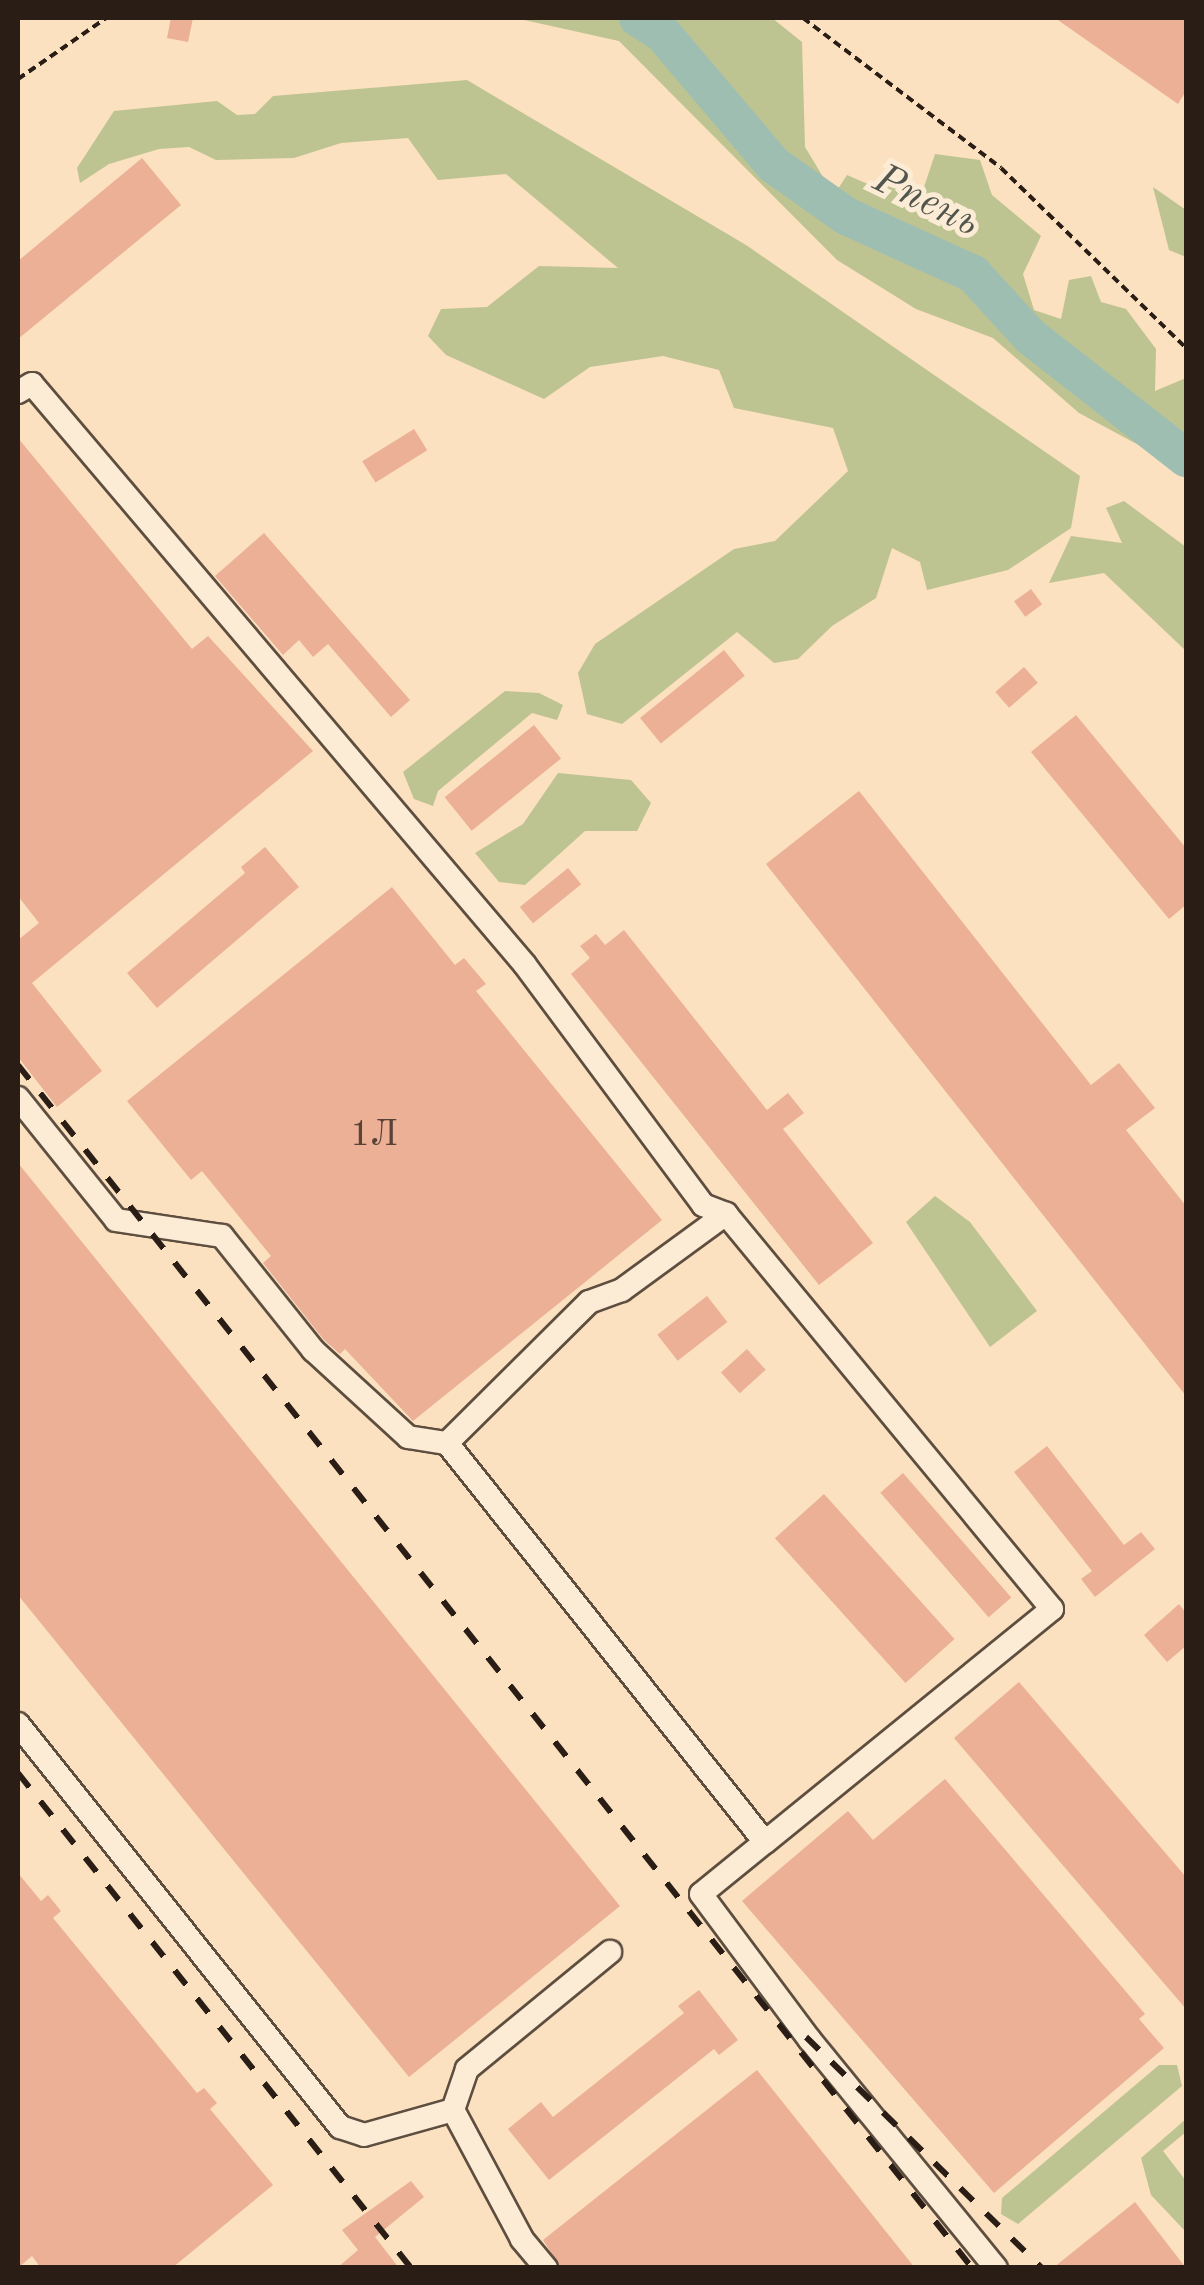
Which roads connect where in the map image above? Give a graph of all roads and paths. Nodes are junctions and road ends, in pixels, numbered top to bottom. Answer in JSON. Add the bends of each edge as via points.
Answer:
{"nodes":[{"id":1,"x":106,"y":18,"type":"edge"},
{"id":2,"x":803,"y":18,"type":"edge"},
{"id":3,"x":18,"y":78,"type":"edge"},
{"id":4,"x":1186,"y":348,"type":"edge"},
{"id":5,"x":18,"y":392,"type":"edge"},
{"id":6,"x":18,"y":1098,"type":"edge"},
{"id":7,"x":726,"y":1214,"type":"junction"},
{"id":8,"x":448,"y":1443,"type":"junction"},
{"id":9,"x":18,"y":1724,"type":"edge"},
{"id":10,"x":765,"y":1842,"type":"junction"},
{"id":11,"x":610,"y":1952,"type":"dead end"},
{"id":12,"x":453,"y":2110,"type":"junction"},
{"id":13,"x":546,"y":2268,"type":"edge"},
{"id":14,"x":996,"y":2268,"type":"edge"}],
"edges":[{"from":1,"to":3,"type":"path"},
{"from":2,"to":4,"type":"path","via":[[1001,168]]},
{"from":5,"to":7,"type":"lane","via":[[32,384],[525,965],[703,1205]]},
{"from":6,"to":8,"type":"lane","via":[[116,1220],[222,1236],[312,1350],[408,1437]]},
{"from":7,"to":8,"type":"lane","via":[[622,1290],[590,1302]]},
{"from":7,"to":10,"type":"lane","via":[[1052,1609]]},
{"from":8,"to":10,"type":"lane"},
{"from":9,"to":12,"type":"lane","via":[[340,2127],[364,2135]]},
{"from":10,"to":14,"type":"lane","via":[[702,1894],[810,2040]]},
{"from":11,"to":12,"type":"lane","via":[[467,2070]]},
{"from":12,"to":13,"type":"lane","via":[[522,2239]]}]}
